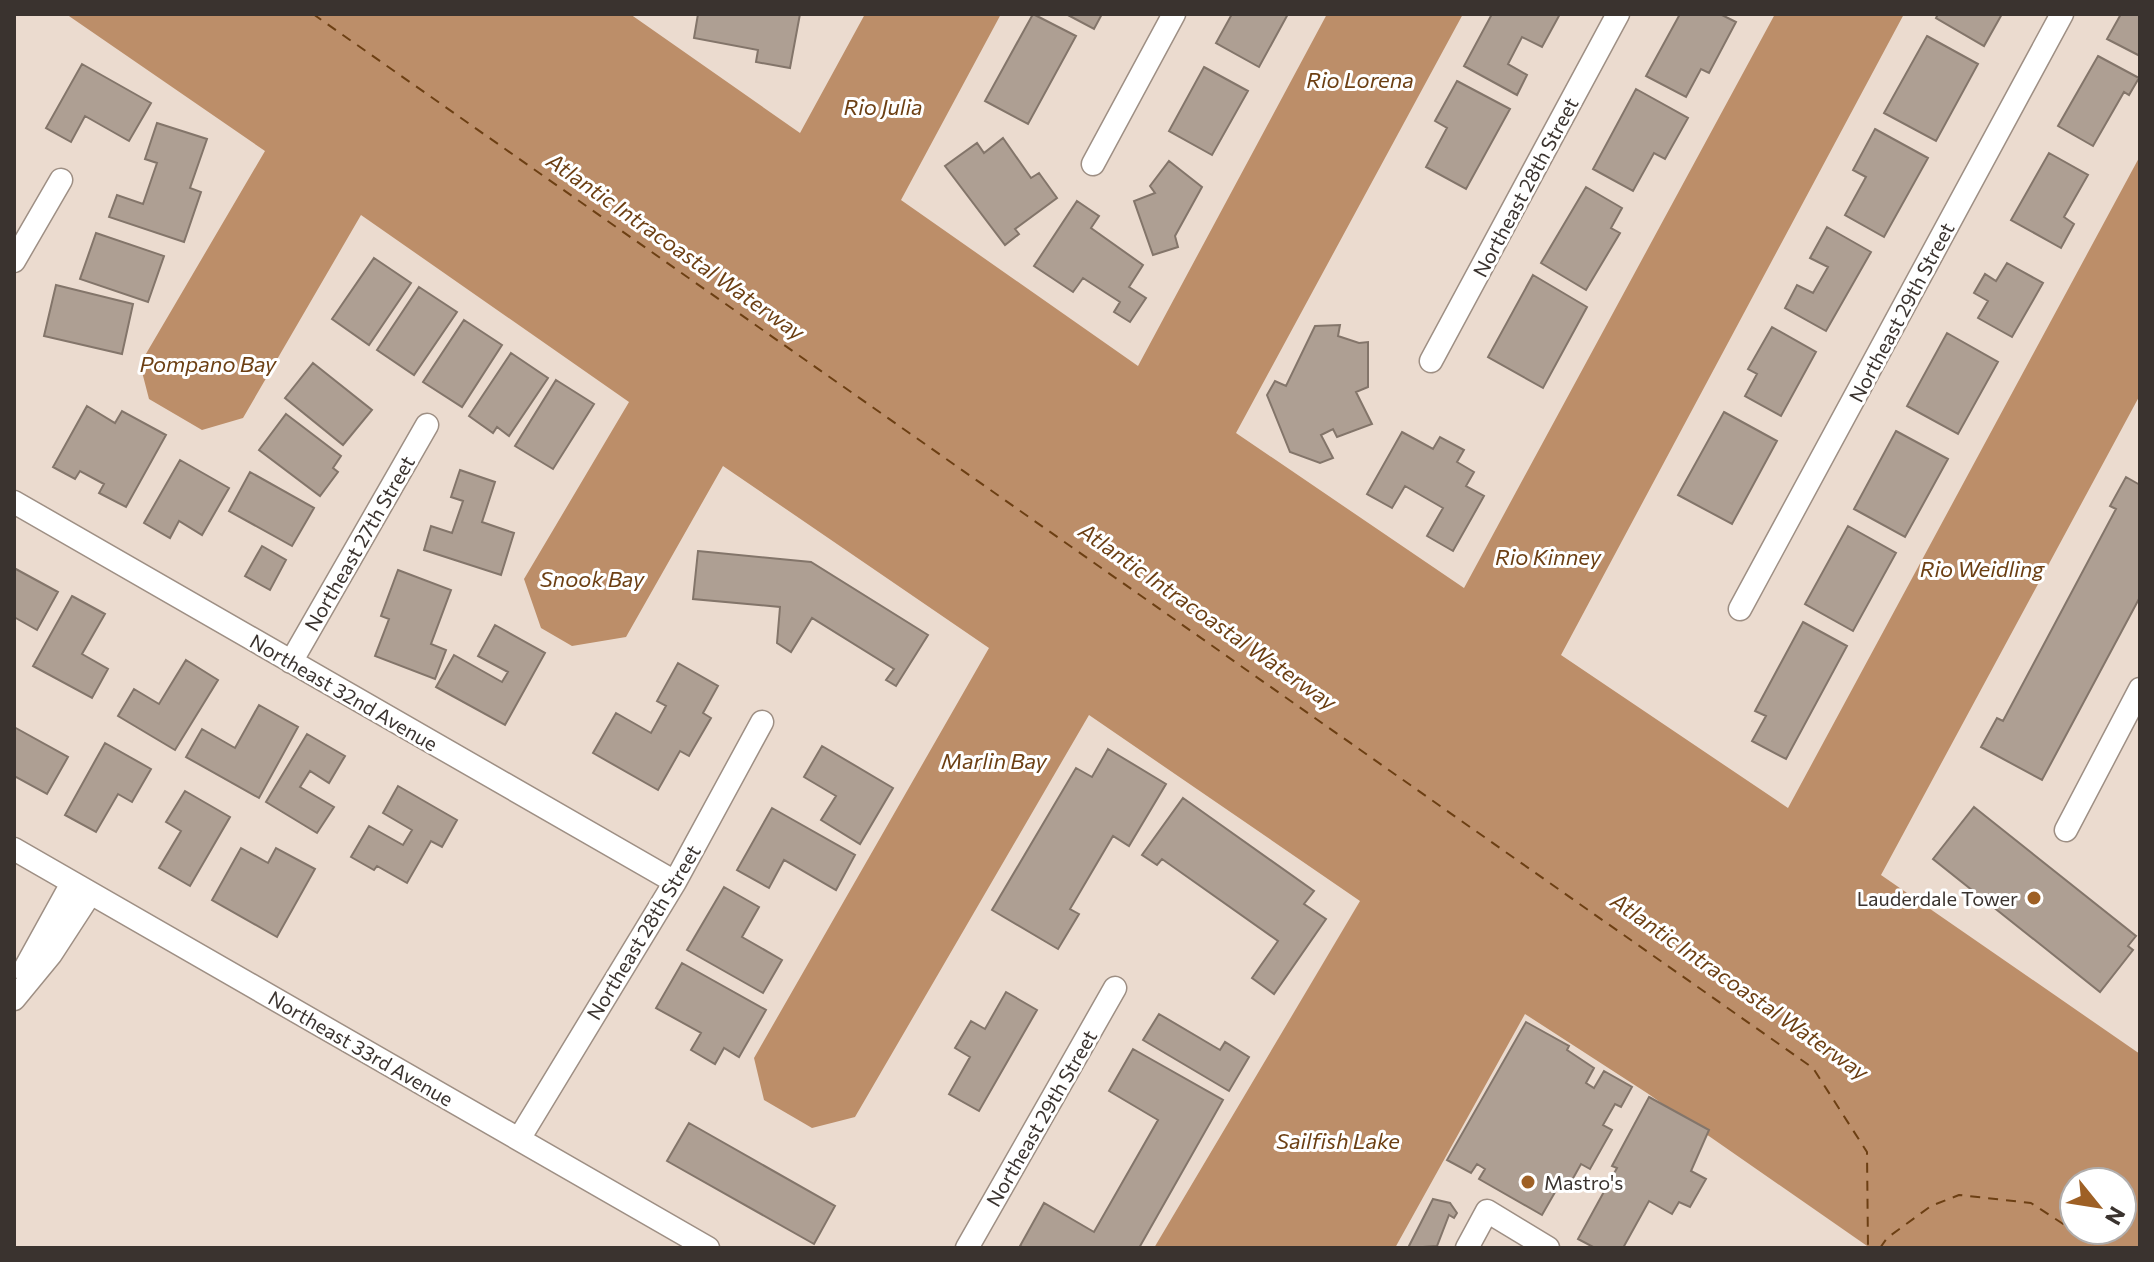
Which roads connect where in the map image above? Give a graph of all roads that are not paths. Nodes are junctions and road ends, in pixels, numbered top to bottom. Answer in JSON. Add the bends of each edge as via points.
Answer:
{"nodes":[{"id":1,"x":1174,"y":14,"type":"edge"},
{"id":2,"x":1618,"y":14,"type":"edge"},
{"id":3,"x":2062,"y":14,"type":"edge"},
{"id":4,"x":1093,"y":164,"type":"dead end"},
{"id":5,"x":61,"y":180,"type":"dead end"},
{"id":6,"x":14,"y":261,"type":"edge"},
{"id":7,"x":1431,"y":361,"type":"dead end"},
{"id":8,"x":427,"y":425,"type":"dead end"},
{"id":9,"x":14,"y":502,"type":"edge"},
{"id":10,"x":1740,"y":609,"type":"dead end"},
{"id":11,"x":291,"y":662,"type":"junction"},
{"id":12,"x":2140,"y":689,"type":"edge"},
{"id":13,"x":762,"y":722,"type":"dead end"},
{"id":14,"x":2066,"y":830,"type":"dead end"},
{"id":15,"x":14,"y":849,"type":"edge"},
{"id":16,"x":675,"y":882,"type":"junction"},
{"id":17,"x":81,"y":889,"type":"junction"},
{"id":18,"x":1115,"y":988,"type":"dead end"},
{"id":19,"x":14,"y":996,"type":"edge"},
{"id":20,"x":519,"y":1139,"type":"junction"},
{"id":21,"x":708,"y":1248,"type":"edge"},
{"id":22,"x":967,"y":1248,"type":"edge"},
{"id":23,"x":1467,"y":1248,"type":"edge"},
{"id":24,"x":1548,"y":1248,"type":"edge"}],
"edges":[{"from":1,"to":4,"type":"street"},
{"from":2,"to":7,"type":"street","name":"Northeast 28th Street"},
{"from":3,"to":10,"type":"street","name":"Northeast 29th Street"},
{"from":5,"to":6,"type":"street"},
{"from":8,"to":11,"type":"street","name":"Northeast 27th Street"},
{"from":9,"to":11,"type":"street","name":"Northeast 32nd Avenue"},
{"from":11,"to":16,"type":"street","name":"Northeast 32nd Avenue"},
{"from":12,"to":14,"type":"street"},
{"from":13,"to":16,"type":"street","name":"Northeast 28th Street"},
{"from":15,"to":17,"type":"street","name":"Northeast 33rd Avenue"},
{"from":16,"to":20,"type":"street","name":"Northeast 28th Street"},
{"from":17,"to":19,"type":"street"},
{"from":17,"to":20,"type":"street","name":"Northeast 33rd Avenue"},
{"from":18,"to":22,"type":"street","name":"Northeast 29th Street"},
{"from":20,"to":21,"type":"street","name":"Northeast 33rd Avenue"},
{"from":23,"to":24,"type":"street","via":[[1487,1211]]}]}
